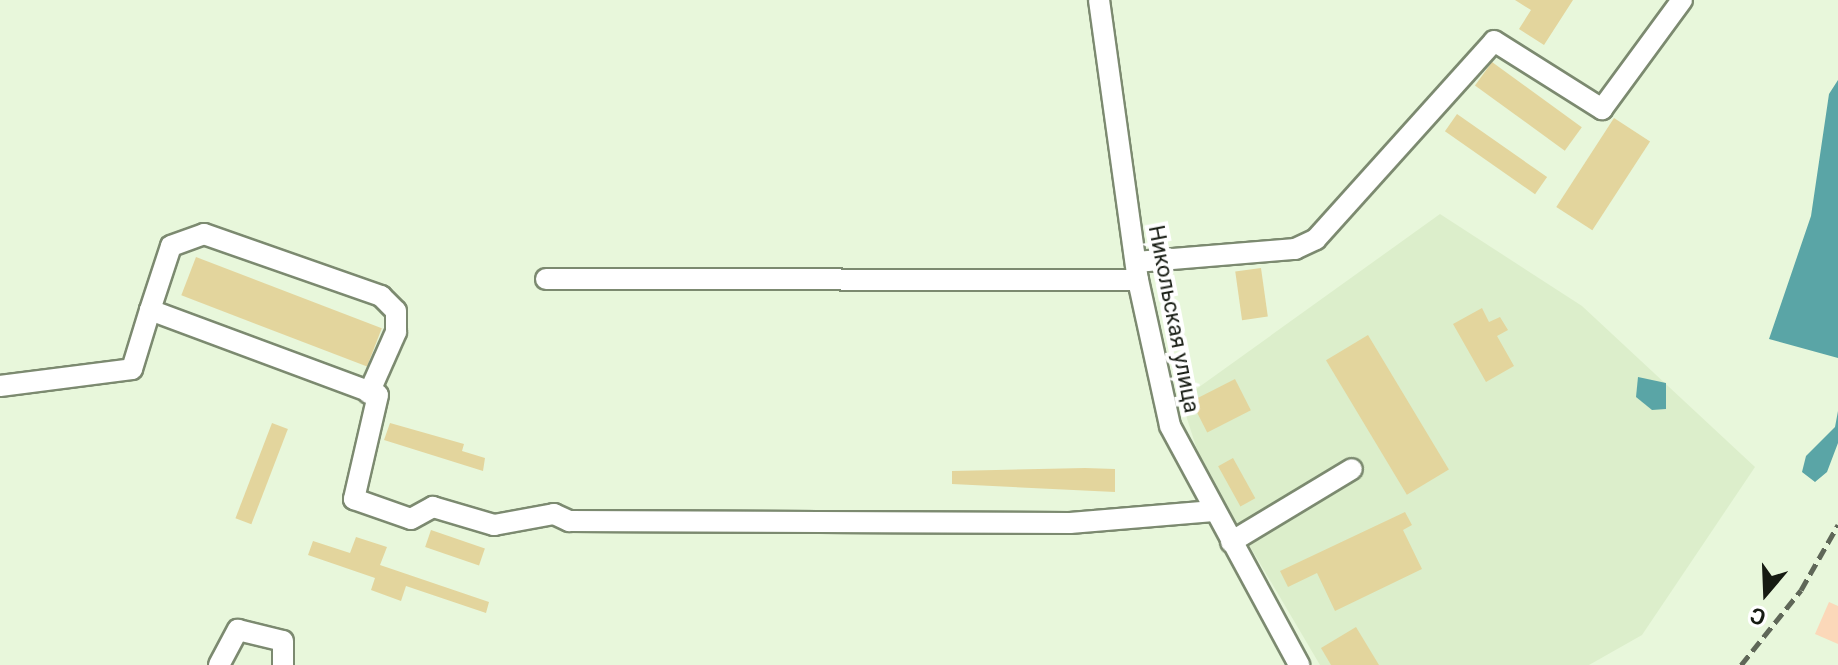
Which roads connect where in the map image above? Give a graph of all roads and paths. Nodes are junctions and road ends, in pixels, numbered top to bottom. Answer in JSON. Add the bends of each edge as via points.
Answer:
{"nodes":[{"id":1,"x":1099,"y":0,"type":"edge"},
{"id":2,"x":1682,"y":0,"type":"edge"},
{"id":3,"x":1137,"y":271,"type":"junction"},
{"id":4,"x":546,"y":279,"type":"dead end"},
{"id":5,"x":150,"y":310,"type":"junction"},
{"id":6,"x":0,"y":386,"type":"edge"},
{"id":7,"x":369,"y":393,"type":"junction"},
{"id":8,"x":1352,"y":469,"type":"dead end"},
{"id":9,"x":1214,"y":511,"type":"junction"},
{"id":10,"x":1231,"y":542,"type":"junction"},
{"id":11,"x":219,"y":665,"type":"edge"},
{"id":12,"x":283,"y":665,"type":"edge"},
{"id":13,"x":1299,"y":665,"type":"edge"}],
"edges":[{"from":1,"to":3,"type":"street","name":"Никольская улица"},
{"from":2,"to":3,"type":"street","via":[[1602,109],[1494,41],[1316,239],[1295,249]]},
{"from":3,"to":4,"type":"street"},
{"from":3,"to":9,"type":"street","name":"Никольская улица","via":[[1170,426]]},
{"from":5,"to":6,"type":"street","via":[[132,369]]},
{"from":5,"to":7,"type":"street"},
{"from":5,"to":7,"type":"street","via":[[171,246],[204,234],[381,296],[396,311],[396,332]]},
{"from":7,"to":9,"type":"street","via":[[378,395],[373,433],[354,499],[411,519],[433,507],[494,525],[554,514],[569,521],[1070,523]]},
{"from":8,"to":10,"type":"street"},
{"from":9,"to":10,"type":"street","name":"Никольская улица"},
{"from":10,"to":13,"type":"street","name":"Никольская улица"},
{"from":11,"to":12,"type":"street","via":[[238,630],[283,641]]}]}
